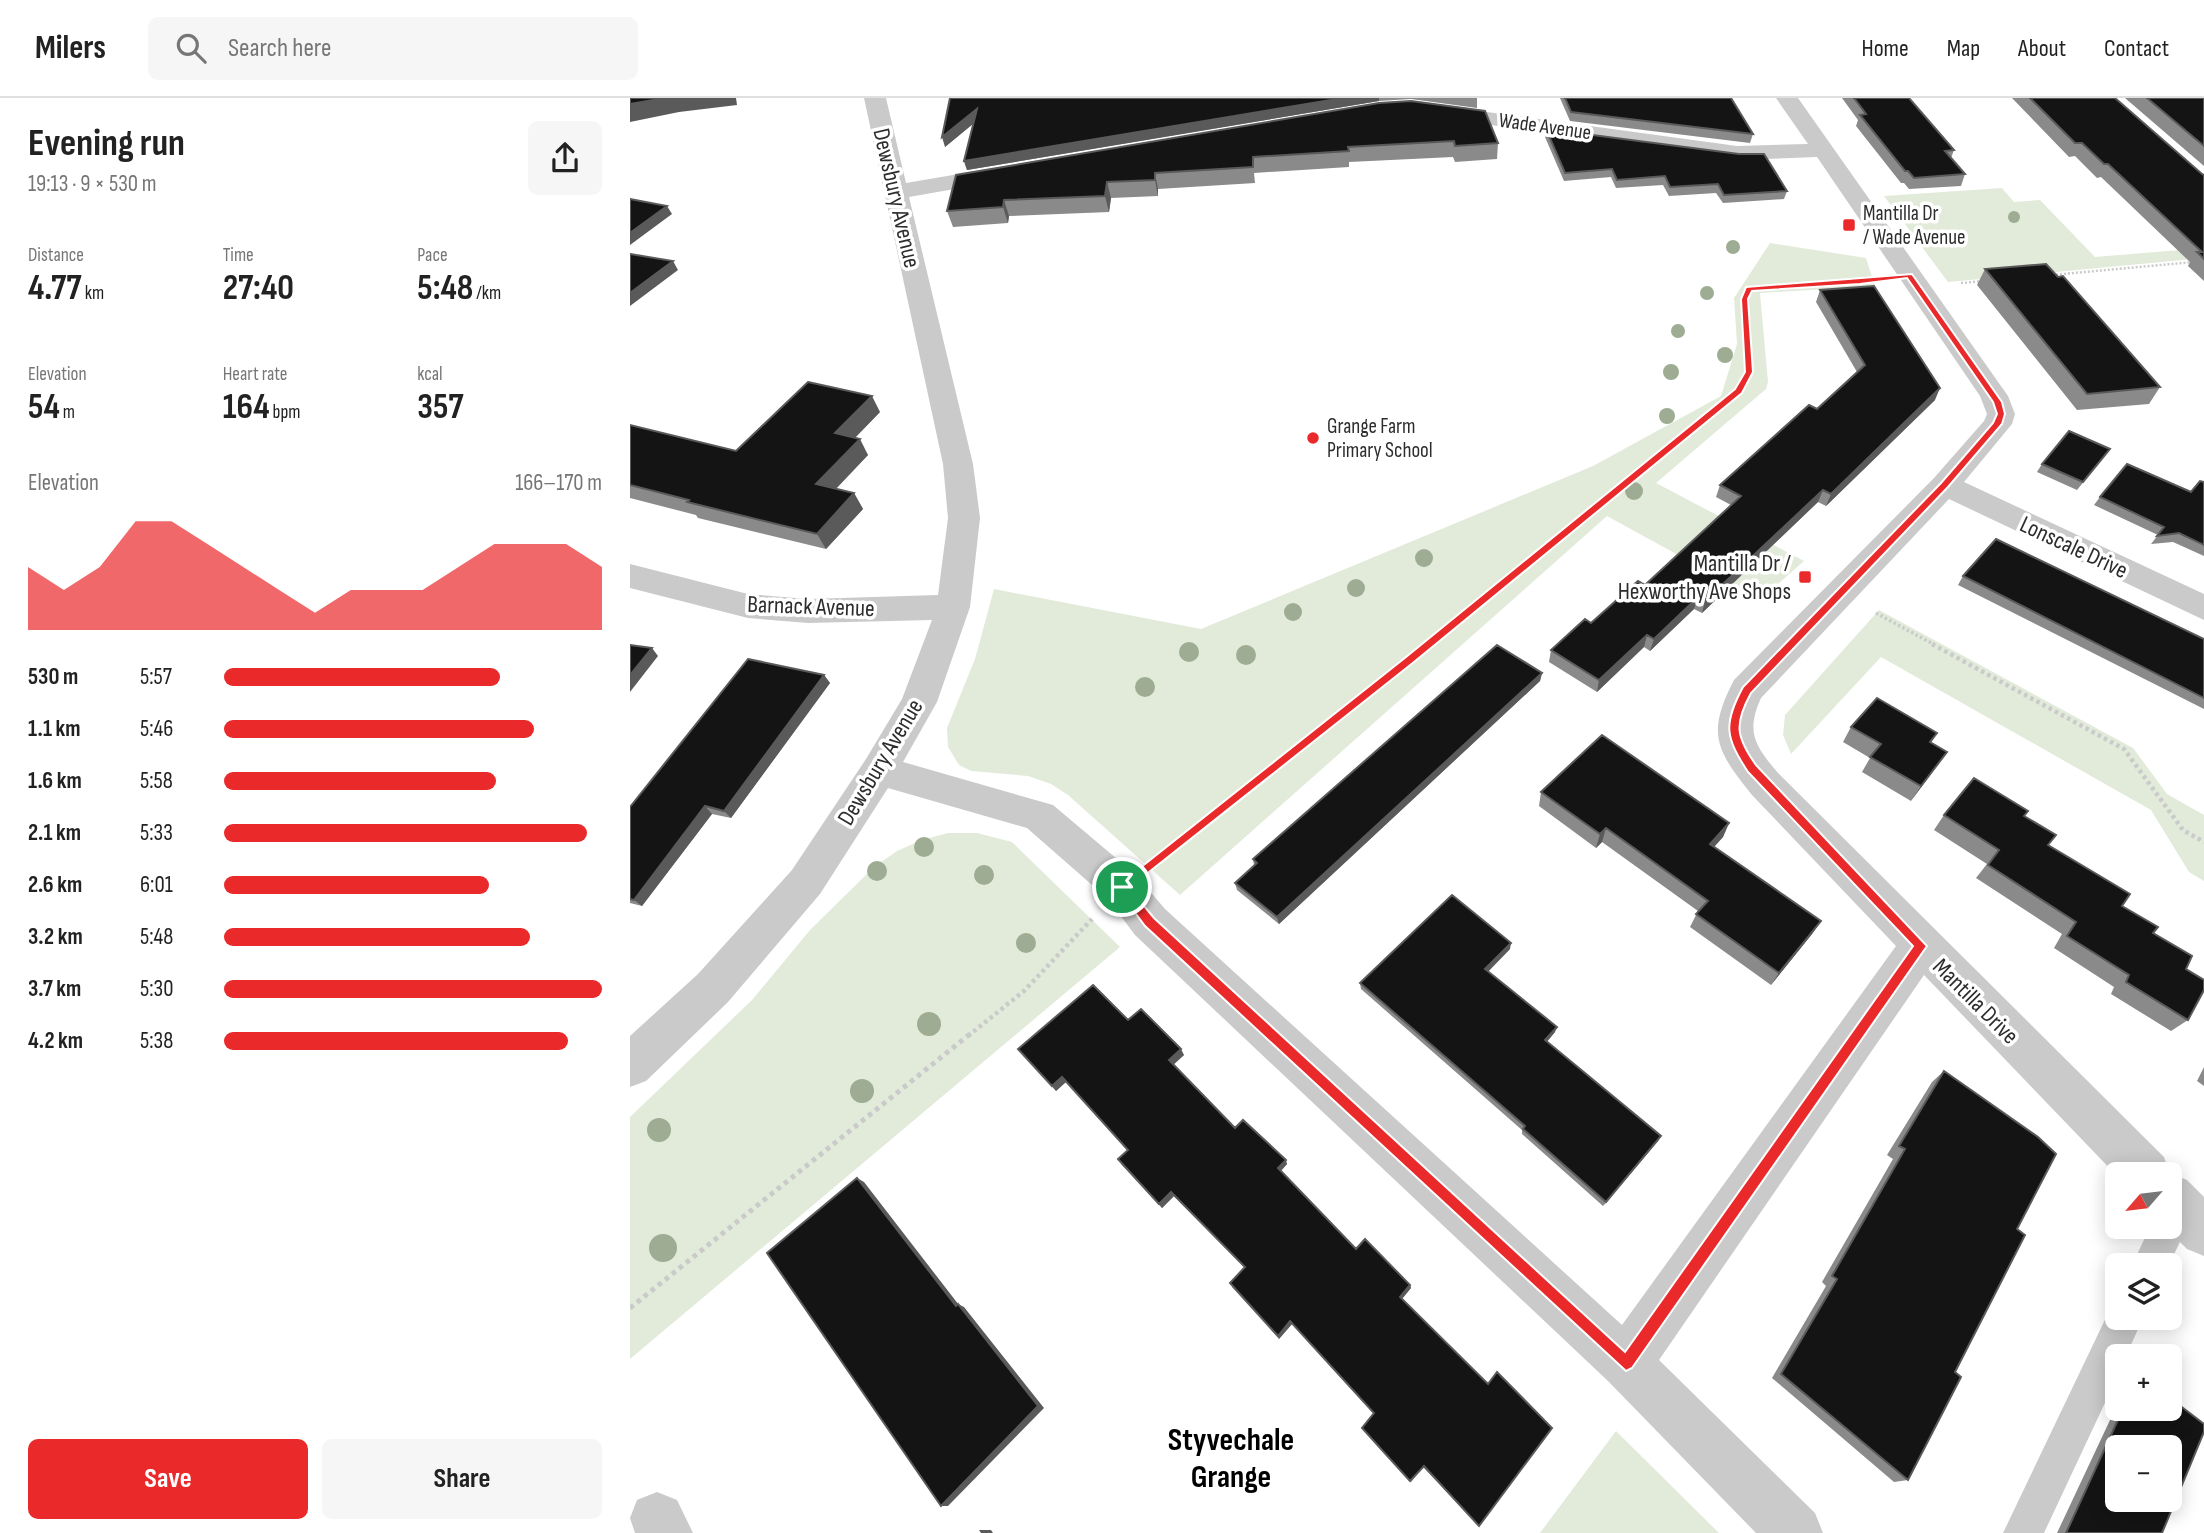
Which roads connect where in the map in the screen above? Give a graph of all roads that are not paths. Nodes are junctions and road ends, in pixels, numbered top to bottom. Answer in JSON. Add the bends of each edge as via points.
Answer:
{"nodes":[{"id":1,"x":875,"y":98,"type":"edge"},
{"id":2,"x":1501,"y":98,"type":"edge"},
{"id":3,"x":1787,"y":98,"type":"edge"},
{"id":4,"x":1412,"y":108,"type":"edge"},
{"id":5,"x":1490,"y":118,"type":"junction"},
{"id":6,"x":1822,"y":150,"type":"junction"},
{"id":7,"x":1023,"y":170,"type":"edge"},
{"id":8,"x":896,"y":192,"type":"junction"},
{"id":9,"x":1945,"y":485,"type":"junction"},
{"id":10,"x":630,"y":576,"type":"edge"},
{"id":11,"x":953,"y":607,"type":"junction"},
{"id":12,"x":2204,"y":608,"type":"edge"},
{"id":13,"x":879,"y":770,"type":"junction"},
{"id":14,"x":1921,"y":946,"type":"junction"},
{"id":15,"x":630,"y":1066,"type":"edge"},
{"id":16,"x":2127,"y":1162,"type":"edge"},
{"id":17,"x":2119,"y":1330,"type":"edge"},
{"id":18,"x":1626,"y":1363,"type":"junction"},
{"id":19,"x":1795,"y":1533,"type":"edge"},
{"id":20,"x":2023,"y":1533,"type":"edge"}],
"edges":[{"from":1,"to":8,"type":"street","name":"Dewsbury Avenue"},
{"from":2,"to":5,"type":"street"},
{"from":3,"to":6,"type":"street","name":"Mantilla Drive"},
{"from":4,"to":5,"type":"street","name":"Wade Avenue"},
{"from":5,"to":6,"type":"street","name":"Wade Avenue","via":[[1737,153]]},
{"from":6,"to":9,"type":"street","name":"Mantilla Drive","via":[[2001,409],[1997,424]]},
{"from":7,"to":8,"type":"street"},
{"from":8,"to":11,"type":"street","name":"Dewsbury Avenue","via":[[958,464],[964,518]]},
{"from":9,"to":12,"type":"street","name":"Lonscale Drive"},
{"from":9,"to":14,"type":"street","name":"Mantilla Drive","via":[[1747,690],[1732,729],[1739,750],[1765,784]]},
{"from":10,"to":11,"type":"street","name":"Barnack Avenue","via":[[748,606],[808,611]]},
{"from":11,"to":13,"type":"street","name":"Dewsbury Avenue","via":[[919,702]]},
{"from":13,"to":15,"type":"street","name":"Dewsbury Avenue","via":[[806,881],[713,988]]},
{"from":13,"to":18,"type":"street","via":[[1039,816],[1122,887],[1150,922]]},
{"from":14,"to":16,"type":"street","name":"Mantilla Drive"},
{"from":14,"to":18,"type":"street"},
{"from":17,"to":20,"type":"lane"},
{"from":18,"to":19,"type":"street"}]}
